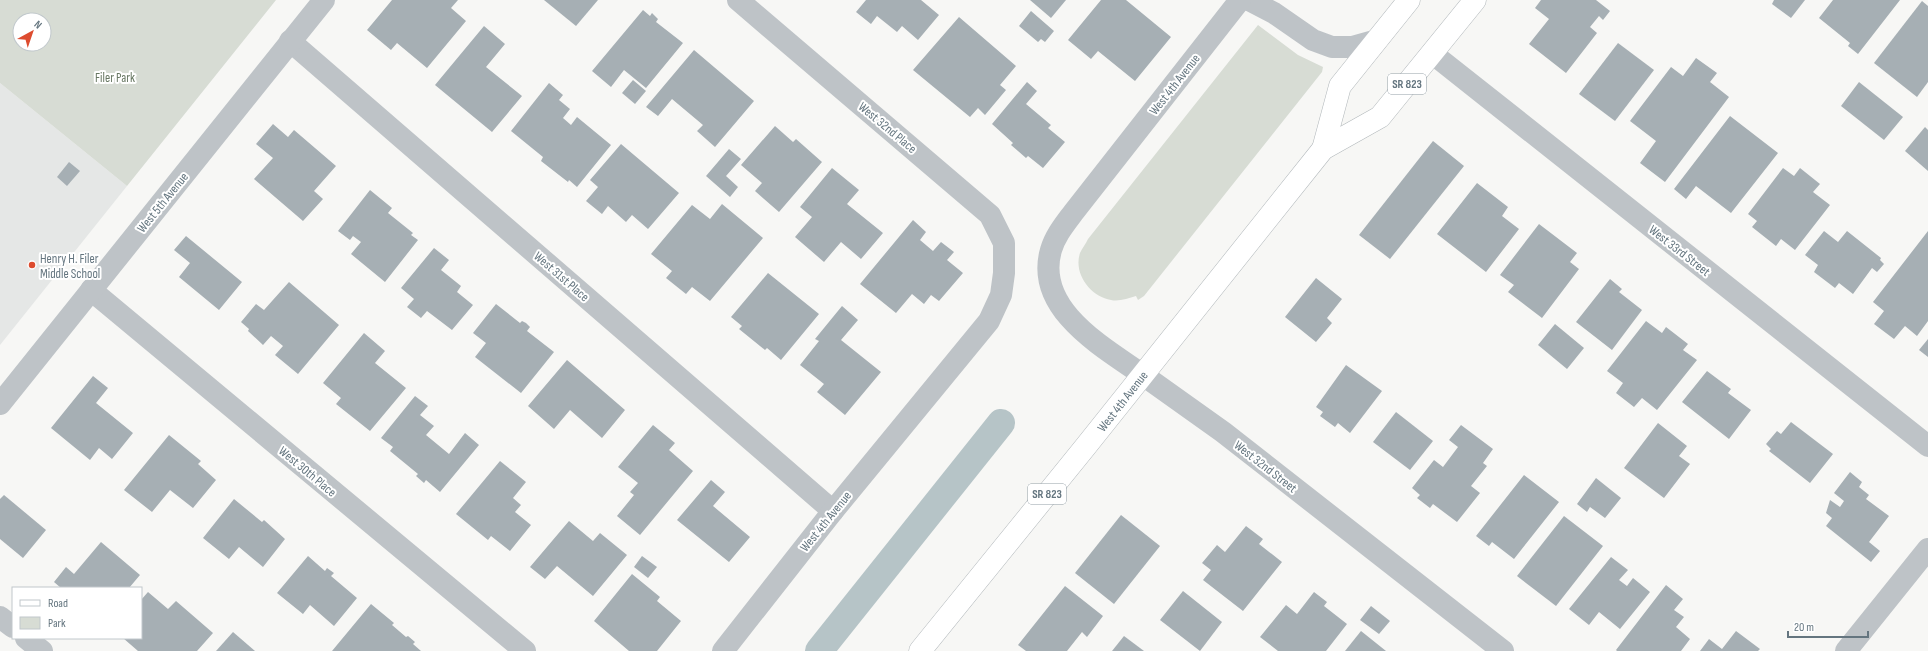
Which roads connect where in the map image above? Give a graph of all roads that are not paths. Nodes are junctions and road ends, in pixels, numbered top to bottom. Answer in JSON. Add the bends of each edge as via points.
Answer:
{"nodes":[{"id":1,"x":324,"y":0,"type":"edge"},
{"id":2,"x":738,"y":0,"type":"edge"},
{"id":3,"x":1240,"y":0,"type":"edge"},
{"id":4,"x":1249,"y":0,"type":"edge"},
{"id":5,"x":1409,"y":0,"type":"edge"},
{"id":6,"x":1475,"y":0,"type":"edge"},
{"id":7,"x":1377,"y":40,"type":"junction"},
{"id":8,"x":290,"y":41,"type":"junction"},
{"id":9,"x":1433,"y":54,"type":"junction"},
{"id":10,"x":1323,"y":149,"type":"junction"},
{"id":11,"x":1049,"y":270,"type":"joint"},
{"id":12,"x":1004,"y":273,"type":"joint"},
{"id":13,"x":91,"y":290,"type":"junction"},
{"id":14,"x":1143,"y":375,"type":"junction"},
{"id":15,"x":0,"y":404,"type":"edge"},
{"id":16,"x":1928,"y":446,"type":"edge"},
{"id":17,"x":833,"y":511,"type":"junction"},
{"id":18,"x":1928,"y":549,"type":"edge"},
{"id":19,"x":0,"y":617,"type":"edge"},
{"id":20,"x":12,"y":626,"type":"edge"},
{"id":21,"x":27,"y":639,"type":"edge"},
{"id":22,"x":42,"y":651,"type":"edge"},
{"id":23,"x":525,"y":651,"type":"edge"},
{"id":24,"x":723,"y":651,"type":"edge"},
{"id":25,"x":920,"y":651,"type":"edge"},
{"id":26,"x":1503,"y":651,"type":"edge"},
{"id":27,"x":1846,"y":651,"type":"edge"}],
"edges":[{"from":1,"to":8,"type":"street","name":"West 5th Avenue"},
{"from":2,"to":12,"type":"street","name":"West 32nd Place","via":[[990,215],[1004,243]]},
{"from":3,"to":11,"type":"street","name":"West 4th Avenue","via":[[1058,234],[1051,251]]},
{"from":4,"to":7,"type":"street","via":[[1274,13],[1313,40],[1332,47],[1352,47]]},
{"from":5,"to":7,"type":"main road","name":"West 4th Avenue","number":"SR 823"},
{"from":6,"to":9,"type":"main road","name":"West 4th Avenue","number":"SR 823"},
{"from":7,"to":10,"type":"main road","name":"West 4th Avenue","number":"SR 823","via":[[1340,86]]},
{"from":8,"to":13,"type":"street","name":"West 5th Avenue"},
{"from":8,"to":17,"type":"street","name":"West 31st Place"},
{"from":9,"to":10,"type":"main road","name":"West 4th Avenue","number":"SR 823","via":[[1380,117]]},
{"from":9,"to":16,"type":"street","name":"West 33rd Street"},
{"from":10,"to":14,"type":"main road","name":"West 4th Avenue","number":"SR 823"},
{"from":11,"to":14,"type":"street","name":"West 32nd Street","via":[[1052,289],[1060,307],[1074,323]]},
{"from":12,"to":17,"type":"street","name":"West 4th Avenue","via":[[1001,295],[989,321]]},
{"from":13,"to":15,"type":"street","name":"West 5th Avenue"},
{"from":13,"to":23,"type":"street","name":"West 30th Place"},
{"from":14,"to":25,"type":"main road","name":"West 4th Avenue","number":"SR 823"},
{"from":14,"to":26,"type":"street","name":"West 32nd Street","via":[[1222,432]]},
{"from":17,"to":24,"type":"street","name":"West 4th Avenue"},
{"from":18,"to":27,"type":"street"},
{"from":19,"to":20,"type":"street"},
{"from":21,"to":22,"type":"street"}]}
